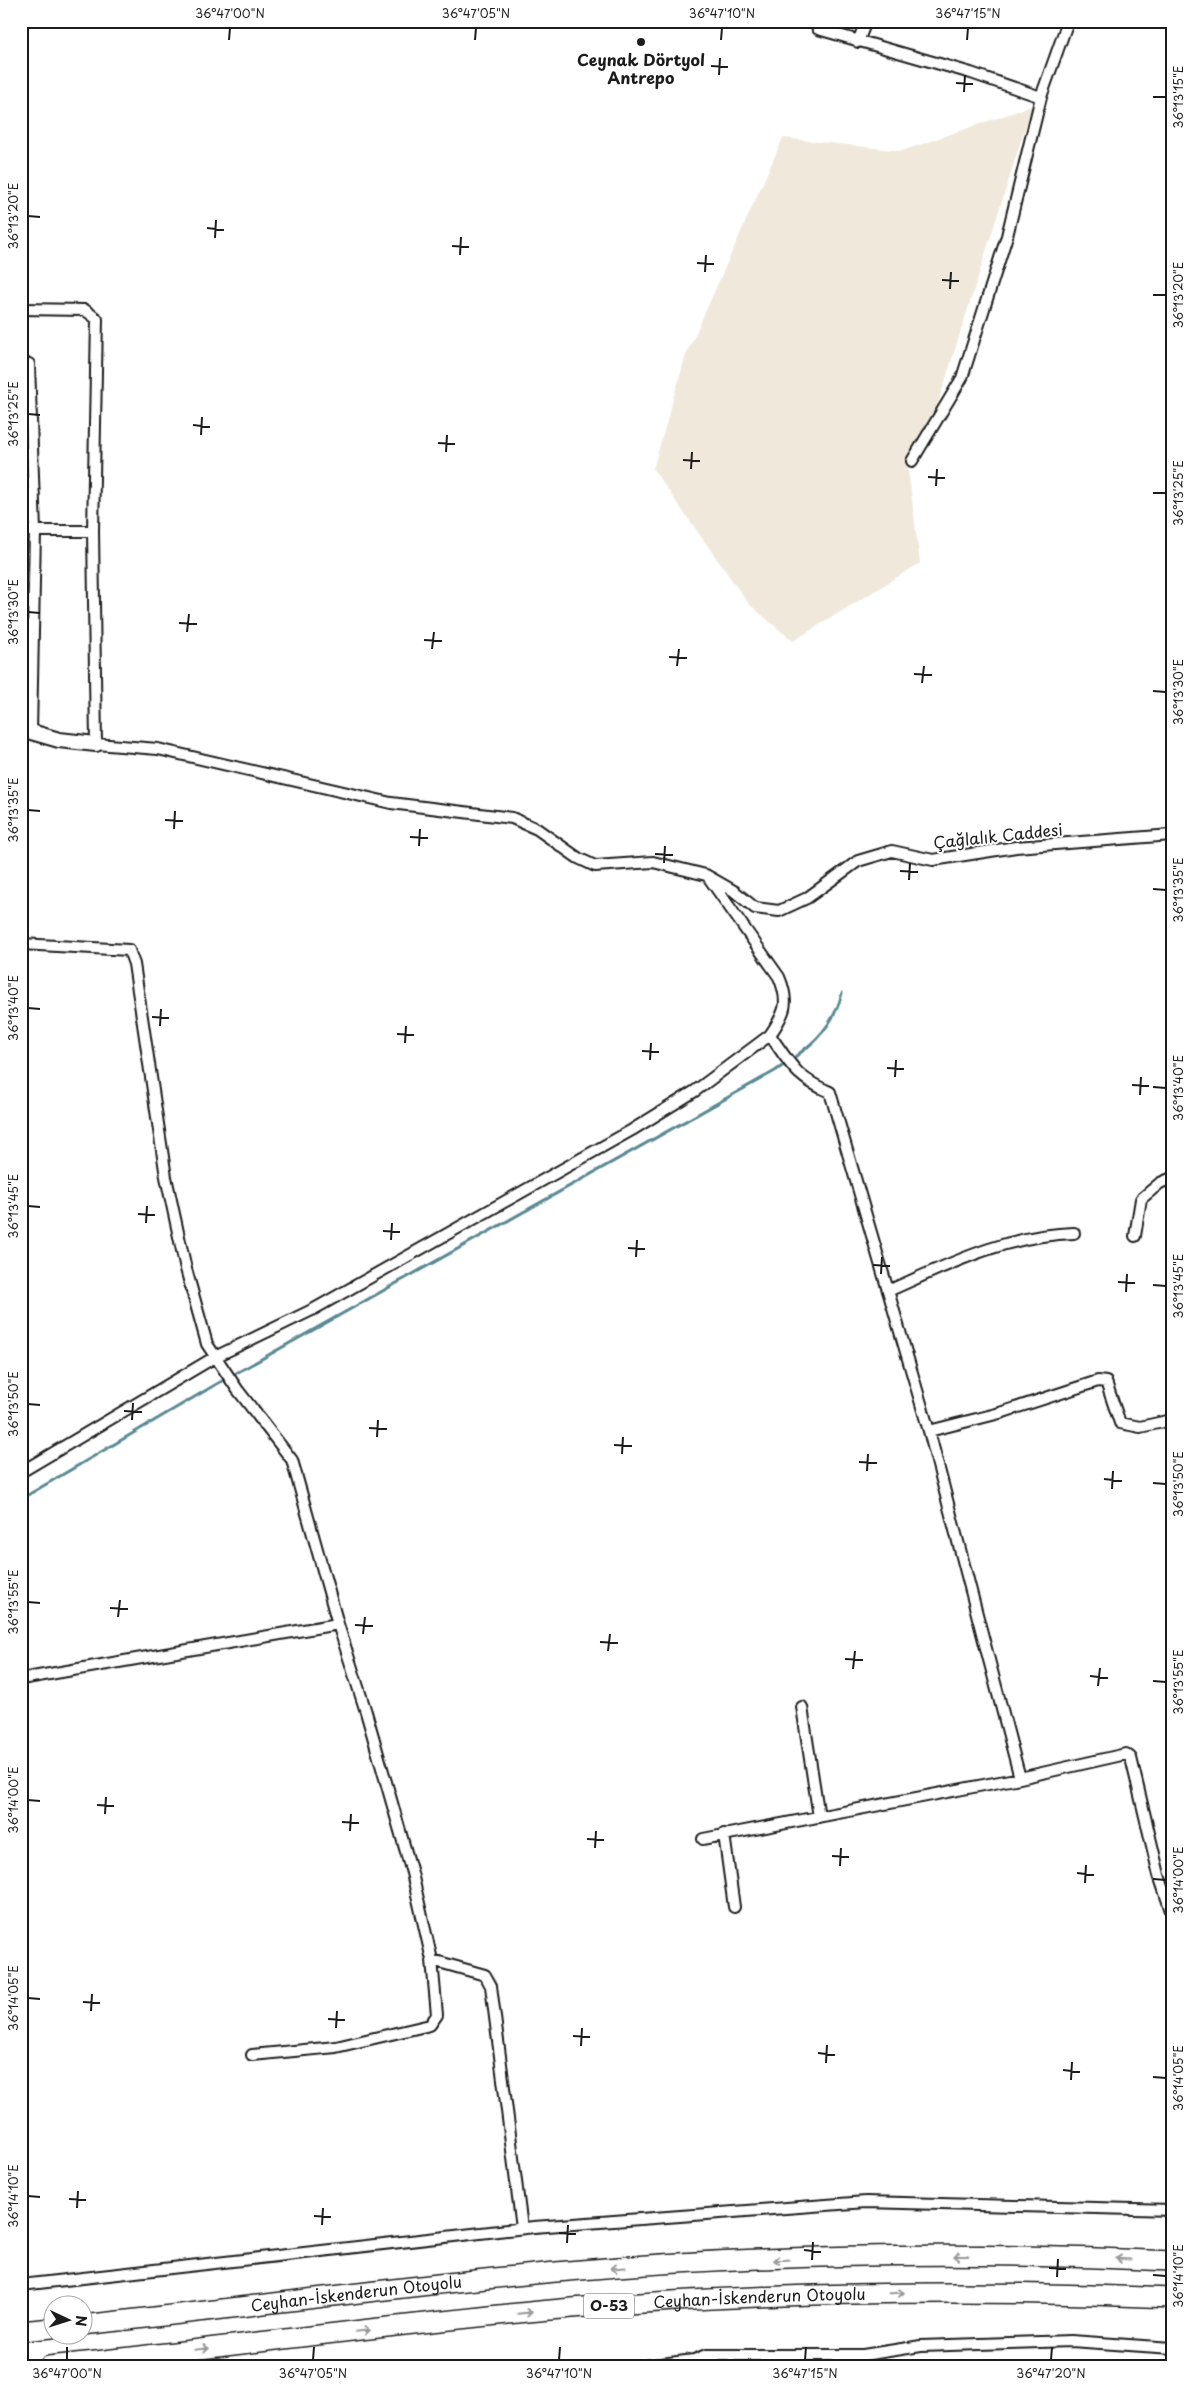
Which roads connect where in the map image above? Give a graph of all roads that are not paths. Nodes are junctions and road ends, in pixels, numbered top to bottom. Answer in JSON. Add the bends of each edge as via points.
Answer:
{"nodes":[{"id":1,"x":815,"y":21,"type":"edge"},
{"id":2,"x":866,"y":21,"type":"edge"},
{"id":3,"x":1068,"y":21,"type":"edge"},
{"id":4,"x":858,"y":42,"type":"junction"},
{"id":5,"x":1041,"y":97,"type":"junction"},
{"id":6,"x":21,"y":309,"type":"edge"},
{"id":7,"x":29,"y":364,"type":"dead end"},
{"id":8,"x":912,"y":461,"type":"dead end"},
{"id":9,"x":21,"y":494,"type":"edge"},
{"id":10,"x":34,"y":494,"type":"junction"},
{"id":11,"x":35,"y":530,"type":"junction"},
{"id":12,"x":21,"y":531,"type":"edge"},
{"id":13,"x":93,"y":531,"type":"junction"},
{"id":14,"x":26,"y":731,"type":"edge"},
{"id":15,"x":96,"y":744,"type":"junction"},
{"id":16,"x":1172,"y":835,"type":"edge"},
{"id":17,"x":706,"y":875,"type":"junction"},
{"id":18,"x":21,"y":944,"type":"edge"},
{"id":19,"x":770,"y":1035,"type":"junction"},
{"id":20,"x":1172,"y":1178,"type":"edge"},
{"id":21,"x":1074,"y":1233,"type":"dead end"},
{"id":22,"x":1135,"y":1236,"type":"dead end"},
{"id":23,"x":888,"y":1291,"type":"junction"},
{"id":24,"x":217,"y":1361,"type":"junction"},
{"id":25,"x":1172,"y":1420,"type":"edge"},
{"id":26,"x":929,"y":1431,"type":"junction"},
{"id":27,"x":21,"y":1472,"type":"edge"},
{"id":28,"x":338,"y":1624,"type":"junction"},
{"id":29,"x":21,"y":1679,"type":"edge"},
{"id":30,"x":802,"y":1707,"type":"dead end"},
{"id":31,"x":1020,"y":1778,"type":"junction"},
{"id":32,"x":819,"y":1817,"type":"junction"},
{"id":33,"x":724,"y":1834,"type":"junction"},
{"id":34,"x":703,"y":1839,"type":"dead end"},
{"id":35,"x":734,"y":1907,"type":"dead end"},
{"id":36,"x":1172,"y":1914,"type":"edge"},
{"id":37,"x":432,"y":1960,"type":"junction"},
{"id":38,"x":252,"y":2054,"type":"dead end"},
{"id":39,"x":1172,"y":2210,"type":"edge"},
{"id":40,"x":522,"y":2228,"type":"junction"},
{"id":41,"x":1172,"y":2261,"type":"edge"},
{"id":42,"x":21,"y":2285,"type":"edge"},
{"id":43,"x":1172,"y":2298,"type":"edge"},
{"id":44,"x":92,"y":2324,"type":"edge"},
{"id":45,"x":42,"y":2329,"type":"edge"},
{"id":46,"x":21,"y":2331,"type":"edge"},
{"id":47,"x":1172,"y":2348,"type":"edge"},
{"id":48,"x":863,"y":2354,"type":"junction"},
{"id":49,"x":49,"y":2366,"type":"edge"},
{"id":50,"x":644,"y":2366,"type":"edge"},
{"id":51,"x":850,"y":2366,"type":"edge"}],
"edges":[{"from":1,"to":4,"type":"street","via":[[818,28]]},
{"from":2,"to":4,"type":"street"},
{"from":3,"to":5,"type":"street"},
{"from":4,"to":5,"type":"street","via":[[971,73]]},
{"from":5,"to":8,"type":"street","via":[[1007,236],[962,378]]},
{"from":6,"to":13,"type":"street","via":[[85,310],[97,319]]},
{"from":7,"to":10,"type":"street"},
{"from":9,"to":10,"type":"street"},
{"from":10,"to":11,"type":"street"},
{"from":11,"to":12,"type":"street"},
{"from":11,"to":13,"type":"street"},
{"from":11,"to":14,"type":"street"},
{"from":13,"to":15,"type":"street"},
{"from":14,"to":15,"type":"street","via":[[59,740]]},
{"from":15,"to":17,"type":"street","via":[[158,749],[391,803],[512,818],[537,829],[595,866],[653,862]]},
{"from":16,"to":17,"type":"street","name":"Çağlalık Caddesi","via":[[1016,847],[933,860],[892,851],[858,861],[806,898],[779,911],[756,908]]},
{"from":17,"to":19,"type":"street","via":[[779,977],[785,991],[785,1013]]},
{"from":18,"to":24,"type":"street","via":[[129,950],[134,964],[166,1176],[196,1306],[207,1344]]},
{"from":19,"to":23,"type":"street","via":[[798,1074],[830,1092]]},
{"from":19,"to":24,"type":"street","via":[[695,1092],[632,1130]]},
{"from":20,"to":22,"type":"street","via":[[1160,1183],[1141,1200]]},
{"from":21,"to":23,"type":"street","via":[[1044,1234],[1017,1240],[967,1256]]},
{"from":23,"to":26,"type":"street"},
{"from":24,"to":27,"type":"street"},
{"from":24,"to":28,"type":"street","via":[[292,1460]]},
{"from":25,"to":26,"type":"street","via":[[1140,1427],[1120,1423],[1106,1382],[1098,1381],[1000,1413]]},
{"from":26,"to":31,"type":"street"},
{"from":28,"to":29,"type":"street"},
{"from":28,"to":37,"type":"street","via":[[412,1873]]},
{"from":30,"to":32,"type":"street"},
{"from":31,"to":32,"type":"street"},
{"from":31,"to":36,"type":"street","via":[[1117,1755],[1126,1754],[1131,1758],[1159,1875]]},
{"from":32,"to":33,"type":"street"},
{"from":33,"to":34,"type":"street"},
{"from":33,"to":35,"type":"street"},
{"from":37,"to":38,"type":"street","via":[[437,2015],[430,2025],[336,2046]]},
{"from":37,"to":40,"type":"street","via":[[486,1975],[491,1986]]},
{"from":39,"to":40,"type":"street","via":[[866,2202]]},
{"from":40,"to":42,"type":"street"},
{"from":41,"to":44,"type":"highway","name":"Ceyhan-İskenderun Otoyolu","number":"O-53","one_way":true,"via":[[1042,2256],[732,2261],[568,2271]]},
{"from":49,"to":43,"type":"highway","name":"Ceyhan-İskenderun Otoyolu","number":"O-53","one_way":true,"via":[[571,2308],[733,2298],[907,2293],[1060,2293]]},
{"from":45,"to":46,"type":"highway"},
{"from":47,"to":48,"type":"street","via":[[1071,2342],[921,2346]]},
{"from":48,"to":50,"type":"street","via":[[706,2355],[694,2360]]},
{"from":48,"to":51,"type":"street"}]}
